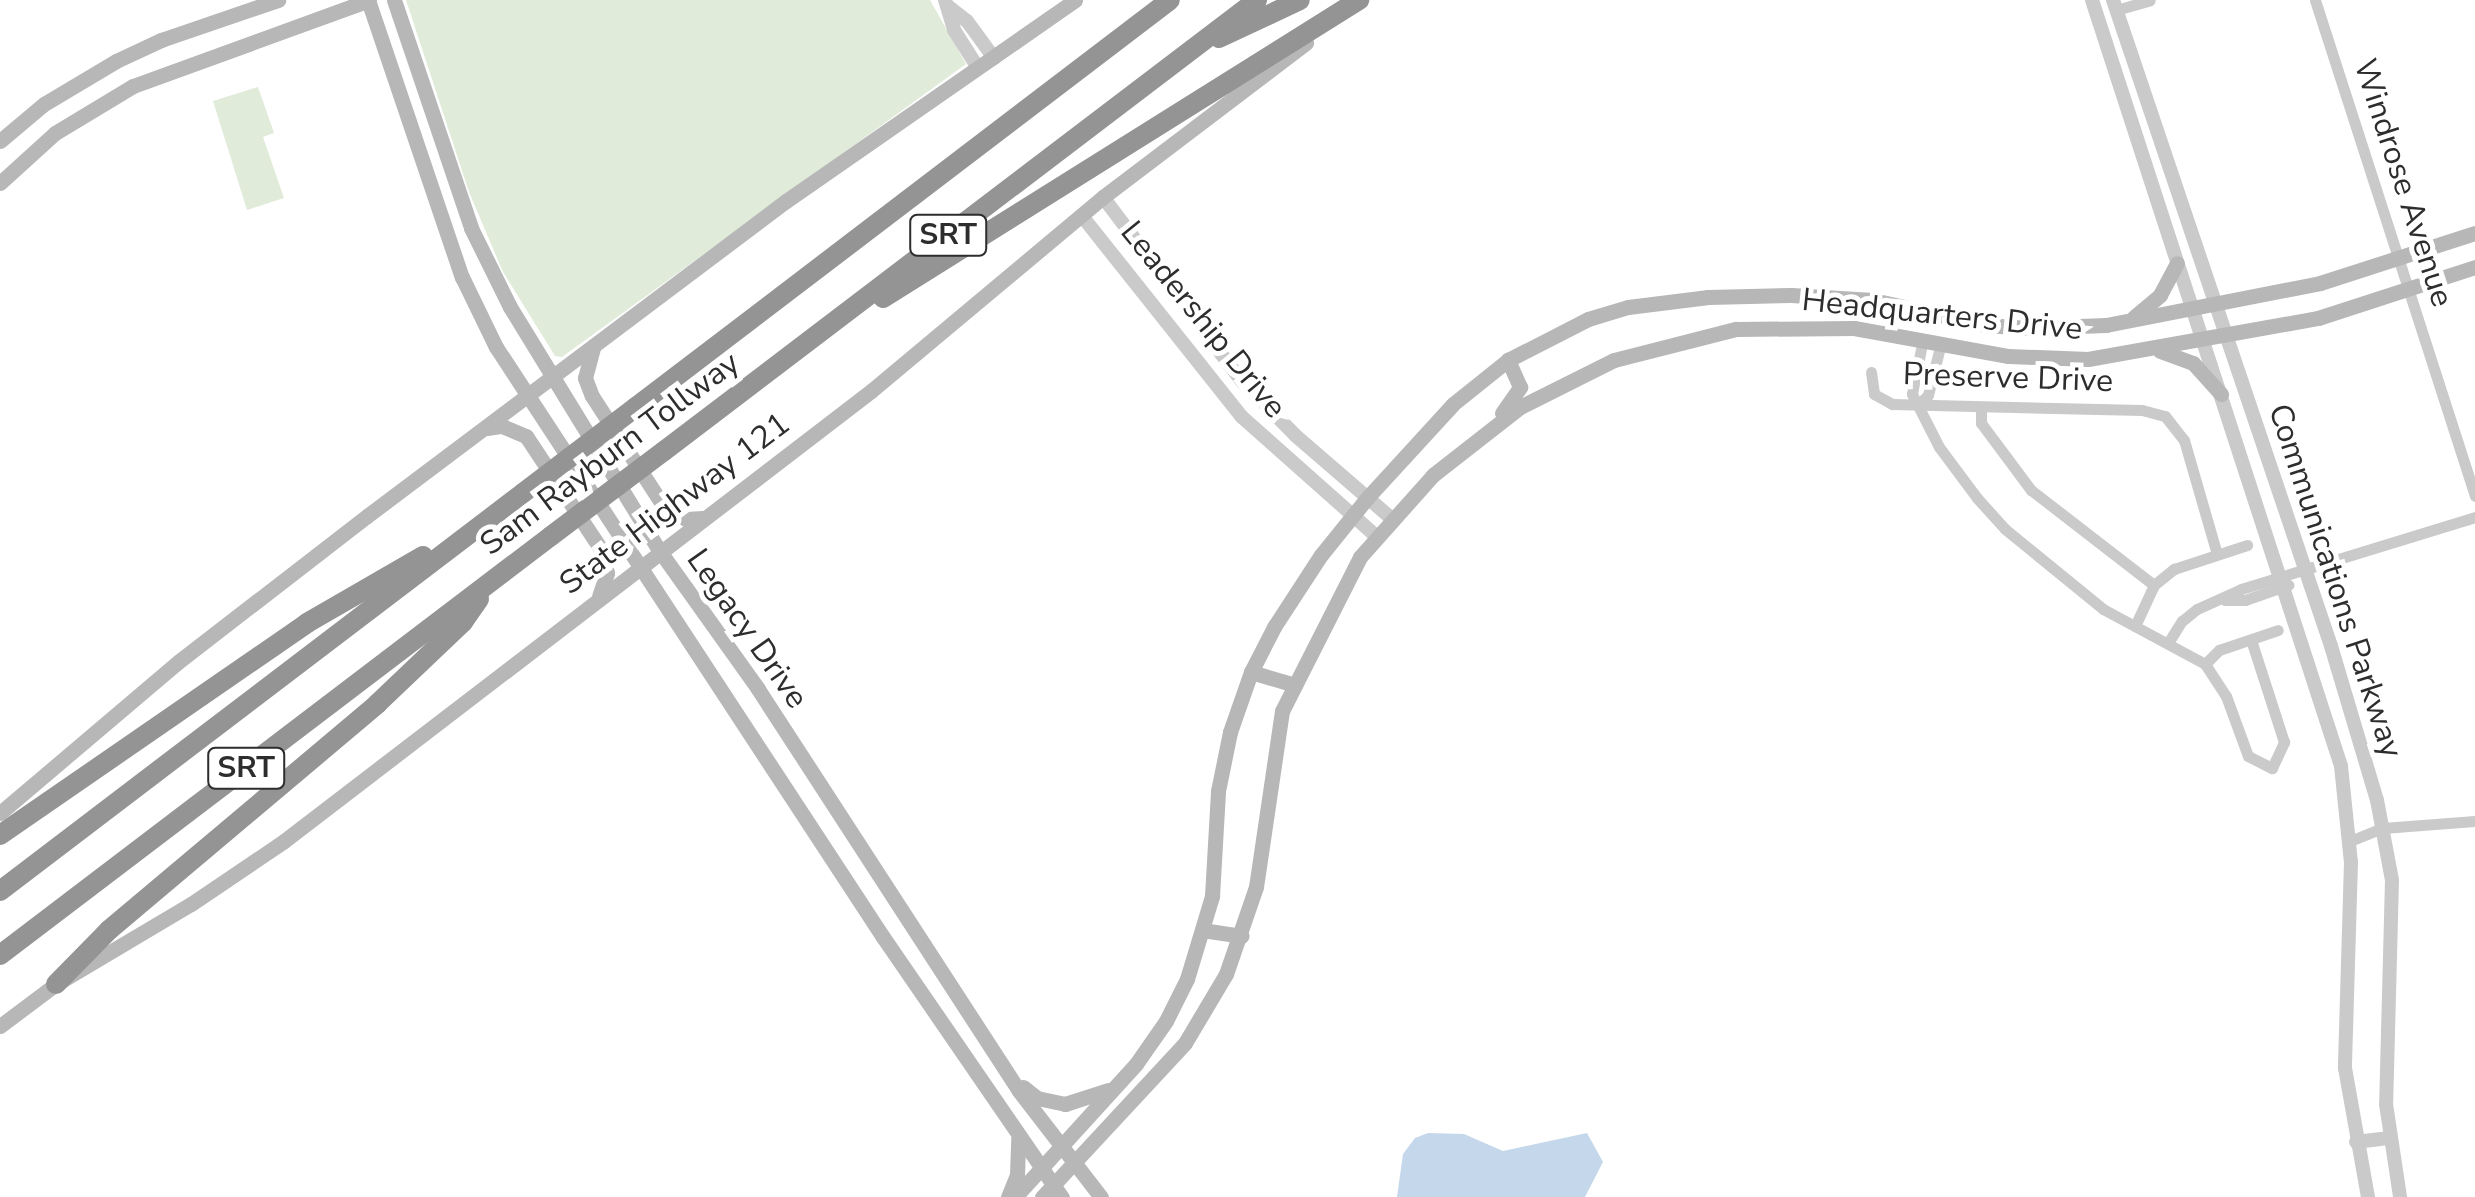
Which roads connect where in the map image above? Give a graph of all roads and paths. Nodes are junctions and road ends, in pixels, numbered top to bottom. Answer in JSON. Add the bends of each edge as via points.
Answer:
{"nodes":[{"id":1,"x":278,"y":0,"type":"edge"},
{"id":2,"x":368,"y":0,"type":"edge"},
{"id":3,"x":394,"y":0,"type":"edge"},
{"id":4,"x":1075,"y":0,"type":"edge"},
{"id":5,"x":1161,"y":0,"type":"edge"},
{"id":6,"x":1170,"y":0,"type":"edge"},
{"id":7,"x":1257,"y":0,"type":"edge"},
{"id":8,"x":1300,"y":0,"type":"edge"},
{"id":9,"x":1361,"y":0,"type":"edge"},
{"id":10,"x":2092,"y":0,"type":"edge"},
{"id":11,"x":2150,"y":0,"type":"edge"},
{"id":12,"x":2316,"y":0,"type":"edge"},
{"id":13,"x":947,"y":4,"type":"edge"},
{"id":14,"x":2114,"y":5,"type":"edge"},
{"id":15,"x":1140,"y":24,"type":"junction"},
{"id":16,"x":1194,"y":48,"type":"junction"},
{"id":17,"x":994,"y":58,"type":"junction"},
{"id":18,"x":978,"y":68,"type":"junction"},
{"id":19,"x":0,"y":141,"type":"edge"},
{"id":20,"x":0,"y":183,"type":"edge"},
{"id":21,"x":1103,"y":197,"type":"junction"},
{"id":22,"x":1082,"y":216,"type":"junction"},
{"id":23,"x":2475,"y":234,"type":"edge"},
{"id":24,"x":2398,"y":259,"type":"junction"},
{"id":25,"x":2177,"y":262,"type":"junction"},
{"id":26,"x":2475,"y":267,"type":"edge"},
{"id":27,"x":2409,"y":289,"type":"junction"},
{"id":28,"x":1798,"y":295,"type":"junction"},
{"id":29,"x":2214,"y":306,"type":"junction"},
{"id":30,"x":2194,"y":310,"type":"junction"},
{"id":31,"x":1941,"y":316,"type":"junction"},
{"id":32,"x":2129,"y":320,"type":"junction"},
{"id":33,"x":1808,"y":326,"type":"junction"},
{"id":34,"x":1790,"y":327,"type":"junction"},
{"id":35,"x":2224,"y":336,"type":"junction"},
{"id":36,"x":812,"y":339,"type":"junction"},
{"id":37,"x":1923,"y":339,"type":"junction"},
{"id":38,"x":2203,"y":340,"type":"junction"},
{"id":39,"x":1941,"y":343,"type":"junction"},
{"id":40,"x":593,"y":348,"type":"junction"},
{"id":41,"x":2156,"y":349,"type":"junction"},
{"id":42,"x":1508,"y":360,"type":"junction"},
{"id":43,"x":1871,"y":372,"type":"dead end"},
{"id":44,"x":554,"y":378,"type":"junction"},
{"id":45,"x":2221,"y":394,"type":"junction"},
{"id":46,"x":527,"y":397,"type":"junction"},
{"id":47,"x":1918,"y":405,"type":"junction"},
{"id":48,"x":1981,"y":409,"type":"junction"},
{"id":49,"x":484,"y":429,"type":"junction"},
{"id":50,"x":1466,"y":446,"type":"junction"},
{"id":51,"x":2475,"y":496,"type":"edge"},
{"id":52,"x":1367,"y":498,"type":"junction"},
{"id":53,"x":1353,"y":516,"type":"junction"},
{"id":54,"x":2475,"y":517,"type":"edge"},
{"id":55,"x":704,"y":518,"type":"junction"},
{"id":56,"x":1390,"y":518,"type":"junction"},
{"id":57,"x":482,"y":524,"type":"junction"},
{"id":58,"x":1375,"y":535,"type":"junction"},
{"id":59,"x":2247,"y":545,"type":"dead end"},
{"id":60,"x":659,"y":550,"type":"junction"},
{"id":61,"x":2216,"y":554,"type":"junction"},
{"id":62,"x":637,"y":568,"type":"junction"},
{"id":63,"x":2305,"y":573,"type":"junction"},
{"id":64,"x":492,"y":581,"type":"junction"},
{"id":65,"x":2282,"y":582,"type":"junction"},
{"id":66,"x":2154,"y":584,"type":"junction"},
{"id":67,"x":598,"y":596,"type":"junction"},
{"id":68,"x":2135,"y":626,"type":"junction"},
{"id":69,"x":2278,"y":630,"type":"dead end"},
{"id":70,"x":2251,"y":640,"type":"junction"},
{"id":71,"x":2168,"y":643,"type":"junction"},
{"id":72,"x":2205,"y":664,"type":"junction"},
{"id":73,"x":1251,"y":672,"type":"junction"},
{"id":74,"x":1295,"y":685,"type":"junction"},
{"id":75,"x":0,"y":813,"type":"edge"},
{"id":76,"x":2475,"y":821,"type":"edge"},
{"id":77,"x":2350,"y":823,"type":"junction"},
{"id":78,"x":2383,"y":828,"type":"junction"},
{"id":79,"x":0,"y":835,"type":"edge"},
{"id":80,"x":2350,"y":841,"type":"junction"},
{"id":81,"x":0,"y":891,"type":"edge"},
{"id":82,"x":1202,"y":930,"type":"junction"},
{"id":83,"x":1242,"y":936,"type":"junction"},
{"id":84,"x":0,"y":955,"type":"edge"},
{"id":85,"x":56,"y":984,"type":"junction"},
{"id":86,"x":0,"y":1026,"type":"edge"},
{"id":87,"x":1010,"y":1078,"type":"junction"},
{"id":88,"x":1116,"y":1086,"type":"junction"},
{"id":89,"x":1018,"y":1138,"type":"junction"},
{"id":90,"x":2390,"y":1138,"type":"junction"},
{"id":91,"x":2356,"y":1142,"type":"junction"},
{"id":92,"x":1062,"y":1148,"type":"junction"},
{"id":93,"x":1074,"y":1163,"type":"junction"},
{"id":94,"x":1041,"y":1169,"type":"junction"},
{"id":95,"x":1053,"y":1193,"type":"edge"},
{"id":96,"x":1012,"y":1197,"type":"edge"},
{"id":97,"x":1100,"y":1197,"type":"edge"},
{"id":98,"x":2368,"y":1197,"type":"edge"},
{"id":99,"x":2400,"y":1197,"type":"edge"}],
"edges":[{"from":1,"to":19,"type":"main road","via":[[116,60],[44,104]]},
{"from":2,"to":20,"type":"main road","via":[[120,93],[55,133]]},
{"from":2,"to":46,"type":"main road","name":"Legacy Drive","via":[[462,278]]},
{"from":3,"to":44,"type":"main road","name":"Legacy Drive","via":[[471,228]]},
{"from":4,"to":17,"type":"main road"},
{"from":5,"to":15,"type":"highway"},
{"from":6,"to":15,"type":"highway","name":"Sam Rayburn Tollway","number":"SRT"},
{"from":7,"to":16,"type":"highway","name":"Sam Rayburn Tollway","number":"SRT"},
{"from":8,"to":16,"type":"highway"},
{"from":9,"to":21,"type":"main road","name":"State Highway 121"},
{"from":9,"to":36,"type":"highway"},
{"from":10,"to":25,"type":"street","name":"Communications Parkway"},
{"from":11,"to":14,"type":"street"},
{"from":12,"to":24,"type":"street","name":"Windrose Avenue"},
{"from":13,"to":17,"type":"street"},
{"from":13,"to":18,"type":"street","via":[[954,30]]},
{"from":14,"to":29,"type":"street","name":"Communications Parkway"},
{"from":15,"to":57,"type":"highway","name":"Sam Rayburn Tollway","number":"SRT","bridge":true},
{"from":16,"to":36,"type":"highway","name":"Sam Rayburn Tollway","number":"SRT"},
{"from":17,"to":18,"type":"main road"},
{"from":18,"to":40,"type":"main road","via":[[786,200]]},
{"from":21,"to":22,"type":"main road","name":"State Highway 121"},
{"from":21,"to":52,"type":"street","name":"Leadership Drive","via":[[1241,380]]},
{"from":22,"to":53,"type":"street","name":"Leadership Drive","via":[[1242,418]]},
{"from":22,"to":55,"type":"main road","name":"State Highway 121"},
{"from":23,"to":24,"type":"main road","name":"Headquarters Drive"},
{"from":24,"to":27,"type":"street","name":"Windrose Avenue"},
{"from":24,"to":29,"type":"main road","name":"Headquarters Drive"},
{"from":25,"to":30,"type":"street","name":"Communications Parkway"},
{"from":25,"to":32,"type":"main road","via":[[2160,295]]},
{"from":26,"to":27,"type":"main road","name":"Headquarters Drive"},
{"from":27,"to":35,"type":"main road","name":"Headquarters Drive","via":[[2318,318]]},
{"from":27,"to":51,"type":"street","name":"Windrose Avenue"},
{"from":28,"to":31,"type":"main road","name":"Headquarters Drive","via":[[1873,300]]},
{"from":28,"to":33,"type":"main road"},
{"from":28,"to":34,"type":"main road"},
{"from":28,"to":42,"type":"main road","name":"Headquarters Drive","via":[[1628,308],[1588,319]]},
{"from":29,"to":30,"type":"main road","name":"Headquarters Drive"},
{"from":29,"to":35,"type":"street","name":"Communications Parkway"},
{"from":30,"to":32,"type":"main road","name":"Headquarters Drive"},
{"from":30,"to":38,"type":"street","name":"Communications Parkway"},
{"from":31,"to":32,"type":"main road","name":"Headquarters Drive","via":[[2026,328]]},
{"from":31,"to":37,"type":"main road"},
{"from":31,"to":39,"type":"main road"},
{"from":33,"to":34,"type":"main road","name":"Headquarters Drive"},
{"from":33,"to":37,"type":"main road","name":"Headquarters Drive"},
{"from":34,"to":50,"type":"main road","name":"Headquarters Drive","via":[[1736,329],[1614,360],[1520,407]]},
{"from":35,"to":38,"type":"main road","name":"Headquarters Drive"},
{"from":35,"to":63,"type":"street","name":"Communications Parkway"},
{"from":36,"to":64,"type":"highway","name":"Sam Rayburn Tollway","number":"SRT","bridge":true},
{"from":37,"to":39,"type":"main road","name":"Headquarters Drive"},
{"from":37,"to":47,"type":"street","via":[[1912,394]]},
{"from":38,"to":41,"type":"main road","name":"Headquarters Drive"},
{"from":38,"to":45,"type":"street","name":"Communications Parkway"},
{"from":39,"to":41,"type":"main road","name":"Headquarters Drive","via":[[2065,360]]},
{"from":39,"to":47,"type":"street","via":[[1928,395]]},
{"from":40,"to":44,"type":"main road"},
{"from":40,"to":55,"type":"main road","via":[[585,378],[666,510]]},
{"from":41,"to":45,"type":"main road","via":[[2192,363]]},
{"from":42,"to":50,"type":"main road","via":[[1520,387],[1514,402]]},
{"from":42,"to":52,"type":"main road","name":"Headquarters Drive","via":[[1453,404]]},
{"from":43,"to":47,"type":"street","name":"Preserve Drive","via":[[1874,394],[1892,404]]},
{"from":44,"to":46,"type":"main road"},
{"from":44,"to":60,"type":"main road","name":"Legacy Drive"},
{"from":45,"to":65,"type":"street","name":"Communications Parkway"},
{"from":46,"to":49,"type":"main road"},
{"from":46,"to":62,"type":"main road","name":"Legacy Drive"},
{"from":47,"to":48,"type":"street","name":"Preserve Drive"},
{"from":47,"to":68,"type":"street","via":[[1938,447],[2006,529],[2104,609]]},
{"from":48,"to":61,"type":"street","name":"Preserve Drive","via":[[2142,410],[2165,416],[2190,457]]},
{"from":48,"to":66,"type":"street","via":[[1980,423],[2031,490]]},
{"from":49,"to":67,"type":"main road","via":[[502,426],[526,436],[600,548],[607,573]]},
{"from":49,"to":75,"type":"main road","via":[[178,662]]},
{"from":50,"to":56,"type":"main road","name":"Headquarters Drive"},
{"from":52,"to":53,"type":"main road","name":"Headquarters Drive"},
{"from":52,"to":56,"type":"street","name":"Leadership Drive"},
{"from":53,"to":58,"type":"street","name":"Leadership Drive"},
{"from":53,"to":73,"type":"main road","name":"Headquarters Drive","via":[[1302,582]]},
{"from":54,"to":63,"type":"street"},
{"from":55,"to":60,"type":"main road","name":"State Highway 121"},
{"from":56,"to":58,"type":"main road","name":"Headquarters Drive"},
{"from":57,"to":79,"type":"highway","via":[[308,623]]},
{"from":57,"to":81,"type":"highway","name":"Sam Rayburn Tollway","number":"SRT"},
{"from":58,"to":74,"type":"main road","name":"Headquarters Drive"},
{"from":59,"to":61,"type":"street"},
{"from":60,"to":62,"type":"main road","name":"State Highway 121"},
{"from":60,"to":87,"type":"main road","name":"Legacy Drive"},
{"from":61,"to":66,"type":"street"},
{"from":62,"to":67,"type":"main road","name":"State Highway 121"},
{"from":62,"to":89,"type":"main road","name":"Legacy Drive"},
{"from":63,"to":65,"type":"street"},
{"from":63,"to":78,"type":"street","name":"Communications Parkway","via":[[2360,733]]},
{"from":64,"to":84,"type":"highway","name":"Sam Rayburn Tollway","number":"SRT"},
{"from":64,"to":85,"type":"highway","via":[[463,622],[377,704],[109,930]]},
{"from":65,"to":71,"type":"street","via":[[2245,600],[2197,609]]},
{"from":65,"to":77,"type":"street","name":"Communications Parkway","via":[[2325,705]]},
{"from":66,"to":68,"type":"street"},
{"from":67,"to":85,"type":"main road","name":"State Highway 121","via":[[284,840]]},
{"from":68,"to":71,"type":"street"},
{"from":69,"to":70,"type":"street"},
{"from":70,"to":72,"type":"street","via":[[2219,650]]},
{"from":70,"to":72,"type":"street","via":[[2284,742],[2272,768],[2248,756],[2226,696]]},
{"from":71,"to":72,"type":"street"},
{"from":73,"to":74,"type":"main road"},
{"from":73,"to":82,"type":"main road","name":"Headquarters Drive","via":[[1222,768],[1212,896]]},
{"from":74,"to":83,"type":"main road","name":"Headquarters Drive","via":[[1278,729],[1256,887]]},
{"from":76,"to":78,"type":"street"},
{"from":77,"to":78,"type":"street"},
{"from":77,"to":80,"type":"street","name":"Communications Parkway"},
{"from":78,"to":80,"type":"street"},
{"from":78,"to":90,"type":"street","name":"Communications Parkway","via":[[2393,902]]},
{"from":80,"to":91,"type":"street","name":"Communications Parkway","via":[[2345,1068]]},
{"from":82,"to":83,"type":"main road"},
{"from":82,"to":88,"type":"main road","name":"Headquarters Drive","via":[[1166,1022]]},
{"from":83,"to":93,"type":"main road","name":"Headquarters Drive","via":[[1185,1043]]},
{"from":85,"to":86,"type":"main road","name":"State Highway 121"},
{"from":87,"to":88,"type":"main road","via":[[1037,1098],[1065,1104]]},
{"from":87,"to":92,"type":"main road","name":"Legacy Drive"},
{"from":88,"to":92,"type":"main road","name":"Headquarters Drive"},
{"from":89,"to":94,"type":"main road","name":"Legacy Drive"},
{"from":89,"to":96,"type":"main road"},
{"from":90,"to":91,"type":"street"},
{"from":90,"to":99,"type":"street","name":"Communications Parkway"},
{"from":91,"to":98,"type":"street","name":"Communications Parkway"},
{"from":92,"to":93,"type":"main road","name":"Legacy Drive"},
{"from":92,"to":94,"type":"main road","name":"Headquarters Drive"},
{"from":93,"to":95,"type":"main road","name":"Headquarters Drive"},
{"from":93,"to":97,"type":"main road","name":"Legacy Drive"},
{"from":94,"to":95,"type":"main road","name":"Legacy Drive"},
{"from":94,"to":96,"type":"main road","name":"Headquarters Drive"}]}
